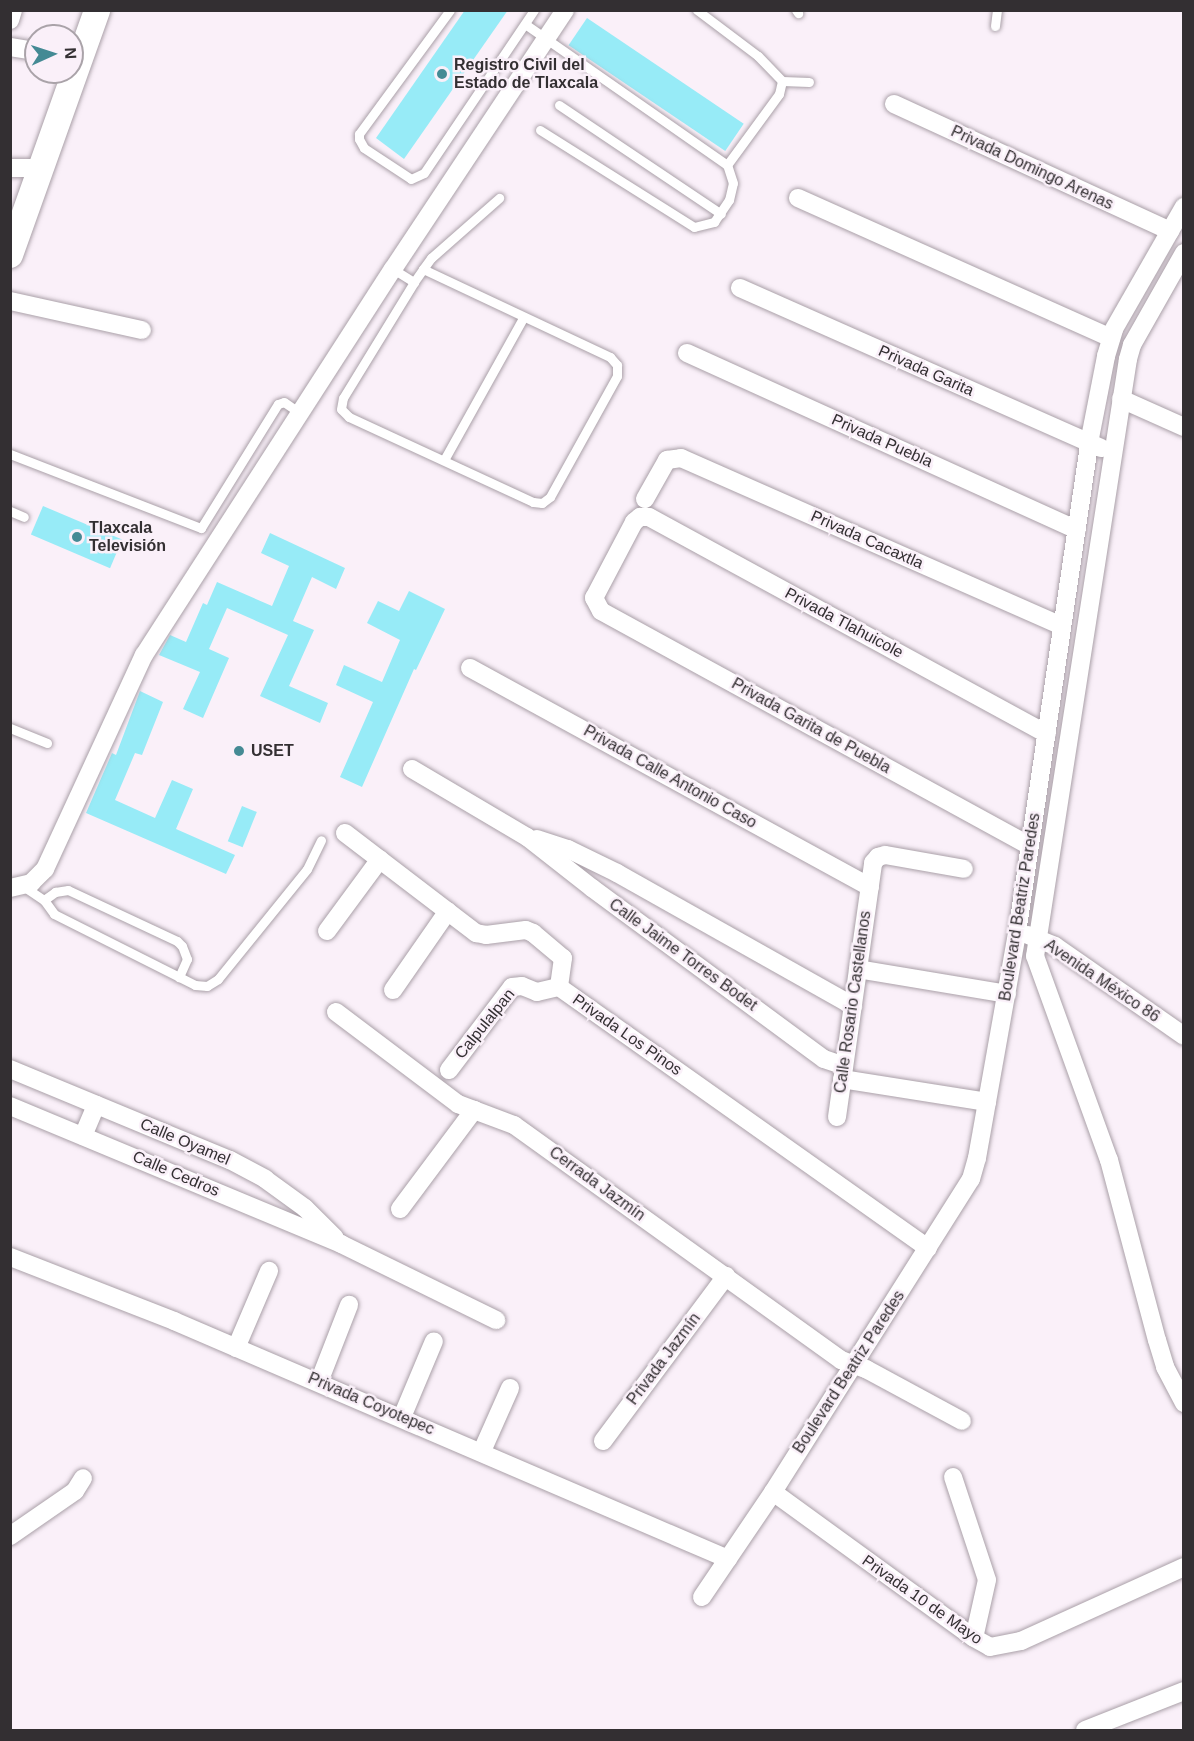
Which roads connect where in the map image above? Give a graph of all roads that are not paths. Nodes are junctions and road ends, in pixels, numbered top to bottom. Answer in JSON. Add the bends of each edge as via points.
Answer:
{"nodes":[{"id":1,"x":13,"y":10,"type":"edge"},
{"id":2,"x":97,"y":10,"type":"edge"},
{"id":3,"x":450,"y":10,"type":"edge"},
{"id":4,"x":534,"y":10,"type":"edge"},
{"id":5,"x":565,"y":10,"type":"edge"},
{"id":6,"x":697,"y":10,"type":"edge"},
{"id":7,"x":998,"y":10,"type":"edge"},
{"id":8,"x":10,"y":20,"type":"edge"},
{"id":9,"x":525,"y":24,"type":"junction"},
{"id":10,"x":995,"y":26,"type":"dead end"},
{"id":11,"x":84,"y":40,"type":"edge"},
{"id":12,"x":545,"y":40,"type":"junction"},
{"id":13,"x":782,"y":81,"type":"junction"},
{"id":14,"x":809,"y":82,"type":"dead end"},
{"id":15,"x":68,"y":84,"type":"edge"},
{"id":16,"x":894,"y":104,"type":"dead end"},
{"id":17,"x":559,"y":105,"type":"dead end"},
{"id":18,"x":540,"y":130,"type":"dead end"},
{"id":19,"x":727,"y":165,"type":"junction"},
{"id":20,"x":10,"y":168,"type":"edge"},
{"id":21,"x":42,"y":168,"type":"junction"},
{"id":22,"x":498,"y":198,"type":"dead end"},
{"id":23,"x":798,"y":198,"type":"dead end"},
{"id":24,"x":1184,"y":207,"type":"edge"},
{"id":25,"x":721,"y":214,"type":"junction"},
{"id":26,"x":1170,"y":231,"type":"junction"},
{"id":27,"x":1184,"y":253,"type":"edge"},
{"id":28,"x":10,"y":255,"type":"edge"},
{"id":29,"x":393,"y":269,"type":"junction"},
{"id":30,"x":423,"y":269,"type":"junction"},
{"id":31,"x":414,"y":282,"type":"junction"},
{"id":32,"x":740,"y":288,"type":"dead end"},
{"id":33,"x":10,"y":301,"type":"edge"},
{"id":34,"x":523,"y":318,"type":"junction"},
{"id":35,"x":142,"y":330,"type":"dead end"},
{"id":36,"x":1111,"y":338,"type":"junction"},
{"id":37,"x":687,"y":353,"type":"dead end"},
{"id":38,"x":1121,"y":399,"type":"junction"},
{"id":39,"x":300,"y":413,"type":"junction"},
{"id":40,"x":1184,"y":427,"type":"edge"},
{"id":41,"x":1089,"y":443,"type":"junction"},
{"id":42,"x":1113,"y":452,"type":"junction"},
{"id":43,"x":10,"y":454,"type":"edge"},
{"id":44,"x":444,"y":460,"type":"junction"},
{"id":45,"x":645,"y":499,"type":"dead end"},
{"id":46,"x":10,"y":511,"type":"edge"},
{"id":47,"x":24,"y":517,"type":"dead end"},
{"id":48,"x":640,"y":517,"type":"joint"},
{"id":49,"x":1077,"y":530,"type":"junction"},
{"id":50,"x":1062,"y":626,"type":"junction"},
{"id":51,"x":470,"y":668,"type":"dead end"},
{"id":52,"x":10,"y":728,"type":"edge"},
{"id":53,"x":1047,"y":734,"type":"junction"},
{"id":54,"x":47,"y":743,"type":"dead end"},
{"id":55,"x":412,"y":769,"type":"dead end"},
{"id":56,"x":345,"y":833,"type":"dead end"},
{"id":57,"x":527,"y":837,"type":"junction"},
{"id":58,"x":321,"y":840,"type":"dead end"},
{"id":59,"x":1030,"y":846,"type":"junction"},
{"id":60,"x":380,"y":859,"type":"junction"},
{"id":61,"x":964,"y":869,"type":"dead end"},
{"id":62,"x":16,"y":887,"type":"edge"},
{"id":63,"x":870,"y":887,"type":"junction"},
{"id":64,"x":44,"y":900,"type":"junction"},
{"id":65,"x":448,"y":911,"type":"junction"},
{"id":66,"x":327,"y":931,"type":"dead end"},
{"id":67,"x":1017,"y":933,"type":"junction"},
{"id":68,"x":1039,"y":938,"type":"junction"},
{"id":69,"x":858,"y":969,"type":"junction"},
{"id":70,"x":179,"y":977,"type":"junction"},
{"id":71,"x":559,"y":987,"type":"junction"},
{"id":72,"x":393,"y":990,"type":"dead end"},
{"id":73,"x":1007,"y":994,"type":"junction"},
{"id":74,"x":853,"y":1006,"type":"junction"},
{"id":75,"x":336,"y":1012,"type":"dead end"},
{"id":76,"x":1184,"y":1036,"type":"edge"},
{"id":77,"x":10,"y":1069,"type":"edge"},
{"id":78,"x":449,"y":1070,"type":"dead end"},
{"id":79,"x":843,"y":1072,"type":"junction"},
{"id":80,"x":987,"y":1102,"type":"junction"},
{"id":81,"x":96,"y":1105,"type":"junction"},
{"id":82,"x":10,"y":1106,"type":"edge"},
{"id":83,"x":474,"y":1110,"type":"junction"},
{"id":84,"x":837,"y":1117,"type":"dead end"},
{"id":85,"x":83,"y":1136,"type":"junction"},
{"id":86,"x":400,"y":1209,"type":"dead end"},
{"id":87,"x":341,"y":1244,"type":"junction"},
{"id":88,"x":928,"y":1248,"type":"junction"},
{"id":89,"x":10,"y":1257,"type":"edge"},
{"id":90,"x":268,"y":1271,"type":"dead end"},
{"id":91,"x":726,"y":1276,"type":"junction"},
{"id":92,"x":349,"y":1305,"type":"dead end"},
{"id":93,"x":496,"y":1320,"type":"dead end"},
{"id":94,"x":434,"y":1341,"type":"dead end"},
{"id":95,"x":236,"y":1348,"type":"junction"},
{"id":96,"x":853,"y":1366,"type":"junction"},
{"id":97,"x":319,"y":1382,"type":"junction"},
{"id":98,"x":510,"y":1388,"type":"dead end"},
{"id":99,"x":1184,"y":1403,"type":"edge"},
{"id":100,"x":402,"y":1417,"type":"junction"},
{"id":101,"x":962,"y":1421,"type":"dead end"},
{"id":102,"x":603,"y":1442,"type":"dead end"},
{"id":103,"x":482,"y":1451,"type":"junction"},
{"id":104,"x":953,"y":1476,"type":"dead end"},
{"id":105,"x":83,"y":1478,"type":"dead end"},
{"id":106,"x":773,"y":1492,"type":"junction"},
{"id":107,"x":10,"y":1536,"type":"edge"},
{"id":108,"x":728,"y":1559,"type":"junction"},
{"id":109,"x":1184,"y":1567,"type":"edge"},
{"id":110,"x":702,"y":1597,"type":"dead end"},
{"id":111,"x":974,"y":1638,"type":"junction"},
{"id":112,"x":1184,"y":1691,"type":"edge"},
{"id":113,"x":1085,"y":1731,"type":"edge"}],
"edges":[{"from":1,"to":8,"type":"street"},
{"from":2,"to":11,"type":"street"},
{"from":3,"to":9,"type":"lane","via":[[359,134],[364,148],[411,179],[424,173]]},
{"from":4,"to":9,"type":"lane"},
{"from":5,"to":12,"type":"street"},
{"from":6,"to":13,"type":"lane","via":[[758,57]]},
{"from":7,"to":10,"type":"lane"},
{"from":9,"to":12,"type":"lane"},
{"from":12,"to":19,"type":"lane"},
{"from":12,"to":29,"type":"street"},
{"from":13,"to":14,"type":"lane"},
{"from":13,"to":19,"type":"lane","via":[[779,94]]},
{"from":15,"to":21,"type":"street"},
{"from":16,"to":26,"type":"street","name":"Privada Domingo Arenas"},
{"from":17,"to":25,"type":"lane"},
{"from":18,"to":25,"type":"lane","via":[[684,223],[704,226]]},
{"from":19,"to":25,"type":"lane","via":[[732,190]]},
{"from":20,"to":21,"type":"street"},
{"from":21,"to":28,"type":"street"},
{"from":22,"to":30,"type":"lane","via":[[433,255]]},
{"from":23,"to":36,"type":"street"},
{"from":24,"to":26,"type":"street","name":"Boulevard Beatriz Paredes"},
{"from":26,"to":36,"type":"street","name":"Boulevard Beatriz Paredes"},
{"from":27,"to":38,"type":"street","name":"Boulevard Beatriz Paredes","via":[[1132,345]]},
{"from":29,"to":31,"type":"lane"},
{"from":29,"to":39,"type":"street"},
{"from":30,"to":31,"type":"lane"},
{"from":30,"to":34,"type":"lane"},
{"from":31,"to":44,"type":"lane","via":[[343,398],[341,409],[349,417]]},
{"from":32,"to":41,"type":"street","name":"Privada Garita"},
{"from":33,"to":35,"type":"street"},
{"from":34,"to":44,"type":"lane"},
{"from":34,"to":44,"type":"lane","via":[[610,357],[617,365],[616,376],[554,490],[547,500],[533,502]]},
{"from":36,"to":41,"type":"street","name":"Boulevard Beatriz Paredes"},
{"from":37,"to":49,"type":"street","name":"Privada Puebla"},
{"from":38,"to":40,"type":"street"},
{"from":38,"to":42,"type":"street","name":"Boulevard Beatriz Paredes"},
{"from":39,"to":43,"type":"lane","via":[[284,402],[278,404],[201,528]]},
{"from":39,"to":62,"type":"street","via":[[144,655],[50,861],[39,877]]},
{"from":41,"to":42,"type":"street","name":"Privada Garita"},
{"from":41,"to":49,"type":"street","name":"Boulevard Beatriz Paredes"},
{"from":42,"to":68,"type":"street","name":"Boulevard Beatriz Paredes"},
{"from":45,"to":50,"type":"street","name":"Privada Cacaxtla","via":[[664,464],[681,458]]},
{"from":46,"to":47,"type":"lane"},
{"from":48,"to":53,"type":"street","name":"Privada Tlahuicole","via":[[649,517]]},
{"from":48,"to":59,"type":"street","name":"Privada Garita de Puebla","via":[[633,522],[596,593],[595,603],[601,611]]},
{"from":49,"to":50,"type":"street","name":"Boulevard Beatriz Paredes"},
{"from":50,"to":53,"type":"street","name":"Boulevard Beatriz Paredes"},
{"from":51,"to":63,"type":"street","name":"Privada Calle Antonio Caso"},
{"from":52,"to":54,"type":"lane"},
{"from":53,"to":59,"type":"street","name":"Boulevard Beatriz Paredes"},
{"from":55,"to":57,"type":"street","name":"Calle Jaime Torres Bodet"},
{"from":56,"to":60,"type":"street","name":"Privada Los Pinos"},
{"from":57,"to":74,"type":"street","name":"Calle Jaime Torres Bodet","via":[[568,849],[617,873]]},
{"from":57,"to":79,"type":"street","name":"Calle Jaime Torres Bodet"},
{"from":58,"to":70,"type":"lane","via":[[307,869],[218,979],[201,987]]},
{"from":59,"to":67,"type":"street","name":"Boulevard Beatriz Paredes"},
{"from":60,"to":65,"type":"street","name":"Privada Los Pinos"},
{"from":60,"to":66,"type":"street"},
{"from":61,"to":63,"type":"street","name":"Calle Rosario Castellanos","via":[[882,855],[873,863]]},
{"from":62,"to":64,"type":"lane"},
{"from":63,"to":69,"type":"street","name":"Calle Rosario Castellanos"},
{"from":64,"to":70,"type":"lane","via":[[54,914]]},
{"from":64,"to":70,"type":"lane","via":[[55,892],[69,890],[177,941],[187,959]]},
{"from":65,"to":71,"type":"street","name":"Privada Los Pinos","via":[[481,935],[526,930],[533,933],[563,958]]},
{"from":65,"to":72,"type":"street"},
{"from":67,"to":68,"type":"street","name":"Avenida México 86"},
{"from":67,"to":73,"type":"street","name":"Boulevard Beatriz Paredes"},
{"from":68,"to":76,"type":"street","name":"Avenida México 86"},
{"from":68,"to":99,"type":"street","name":"Boulevard Beatriz Paredes","via":[[1035,956],[1109,1160],[1165,1367]]},
{"from":69,"to":73,"type":"street"},
{"from":69,"to":74,"type":"street","name":"Calle Rosario Castellanos"},
{"from":71,"to":78,"type":"street","name":"Calpulalpan","via":[[537,992],[513,987]]},
{"from":71,"to":88,"type":"street","name":"Privada Los Pinos"},
{"from":73,"to":80,"type":"street","name":"Boulevard Beatriz Paredes"},
{"from":74,"to":79,"type":"street","name":"Calle Rosario Castellanos"},
{"from":75,"to":83,"type":"street","name":"Cerrada Jazmín","via":[[458,1104]]},
{"from":77,"to":81,"type":"street","name":"Calle Oyamel"},
{"from":79,"to":80,"type":"street","name":"Calle Jaime Torres Bodet"},
{"from":79,"to":84,"type":"street","name":"Calle Rosario Castellanos"},
{"from":80,"to":88,"type":"street","name":"Boulevard Beatriz Paredes","via":[[971,1179]]},
{"from":81,"to":85,"type":"street"},
{"from":81,"to":87,"type":"street","name":"Calle Oyamel","via":[[230,1160],[265,1179],[305,1208]]},
{"from":82,"to":85,"type":"street","name":"Calle Cedros"},
{"from":83,"to":86,"type":"street"},
{"from":83,"to":91,"type":"street","name":"Cerrada Jazmín","via":[[514,1125]]},
{"from":85,"to":87,"type":"street","name":"Calle Cedros"},
{"from":87,"to":93,"type":"street","name":"Calle Cedros"},
{"from":88,"to":96,"type":"street","name":"Boulevard Beatriz Paredes"},
{"from":89,"to":95,"type":"street","name":"Privada Coyotepec","via":[[93,1287]]},
{"from":90,"to":95,"type":"street"},
{"from":91,"to":96,"type":"street","name":"Cerrada Jazmín"},
{"from":91,"to":102,"type":"street","name":"Privada Jazmín"},
{"from":92,"to":97,"type":"street"},
{"from":94,"to":100,"type":"street"},
{"from":95,"to":97,"type":"street","name":"Privada Coyotepec"},
{"from":96,"to":101,"type":"street","name":"Cerrada Jazmín","via":[[866,1369]]},
{"from":96,"to":106,"type":"street","name":"Boulevard Beatriz Paredes"},
{"from":97,"to":100,"type":"street","name":"Privada Coyotepec"},
{"from":98,"to":103,"type":"street"},
{"from":100,"to":103,"type":"street","name":"Privada Coyotepec"},
{"from":103,"to":108,"type":"street","name":"Privada Coyotepec"},
{"from":104,"to":111,"type":"street","via":[[987,1580]]},
{"from":105,"to":107,"type":"street","via":[[75,1491]]},
{"from":106,"to":108,"type":"street","name":"Boulevard Beatriz Paredes"},
{"from":106,"to":111,"type":"street","name":"Privada 10 de Mayo"},
{"from":108,"to":110,"type":"street","name":"Boulevard Beatriz Paredes"},
{"from":109,"to":111,"type":"street","name":"Privada 10 de Mayo","via":[[1021,1641],[990,1647]]},
{"from":112,"to":113,"type":"street"}]}
